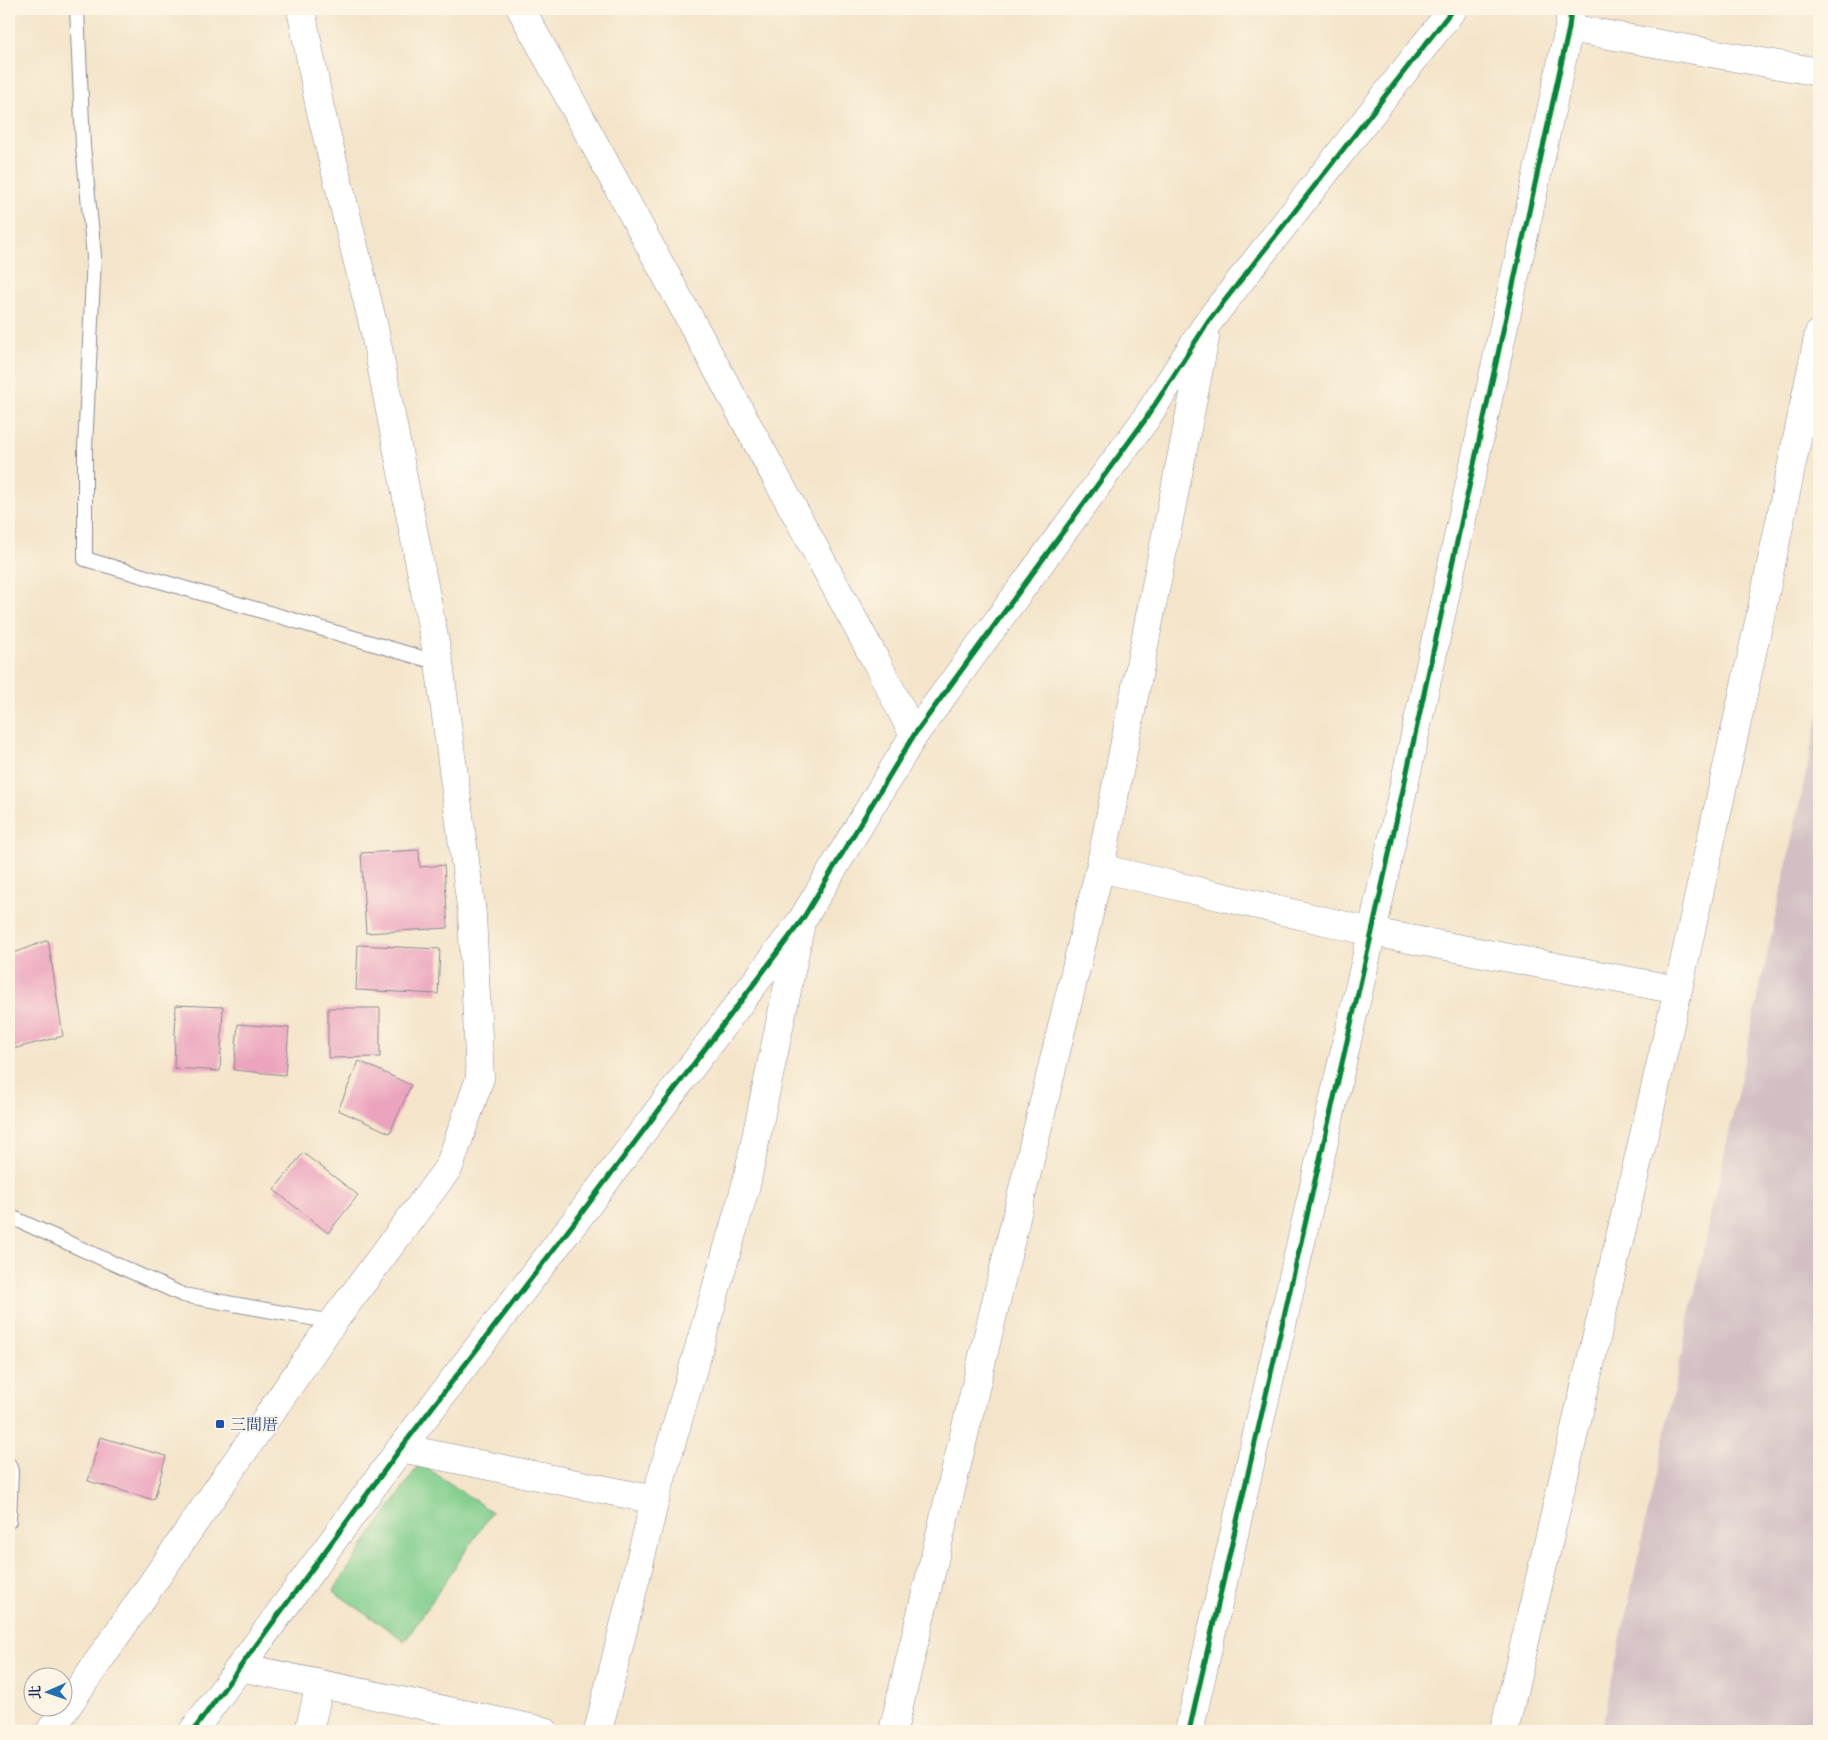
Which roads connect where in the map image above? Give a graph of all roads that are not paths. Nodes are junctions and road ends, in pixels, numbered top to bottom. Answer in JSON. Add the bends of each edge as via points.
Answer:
{"nodes":[{"id":1,"x":77,"y":9,"type":"edge"},
{"id":2,"x":301,"y":9,"type":"edge"},
{"id":3,"x":521,"y":9,"type":"edge"},
{"id":4,"x":1453,"y":9,"type":"edge"},
{"id":5,"x":1570,"y":19,"type":"edge"},
{"id":6,"x":1819,"y":72,"type":"edge"},
{"id":7,"x":1208,"y":322,"type":"junction"},
{"id":8,"x":1819,"y":333,"type":"edge"},
{"id":9,"x":439,"y":664,"type":"junction"},
{"id":10,"x":914,"y":734,"type":"junction"},
{"id":11,"x":1100,"y":868,"type":"junction"},
{"id":12,"x":802,"y":920,"type":"junction"},
{"id":13,"x":1372,"y":932,"type":"junction"},
{"id":14,"x":1678,"y":990,"type":"junction"},
{"id":15,"x":9,"y":1216,"type":"edge"},
{"id":16,"x":333,"y":1322,"type":"junction"},
{"id":17,"x":402,"y":1448,"type":"junction"},
{"id":18,"x":9,"y":1469,"type":"edge"},
{"id":19,"x":655,"y":1500,"type":"junction"},
{"id":20,"x":9,"y":1521,"type":"edge"},
{"id":21,"x":240,"y":1667,"type":"junction"},
{"id":22,"x":320,"y":1684,"type":"junction"},
{"id":23,"x":50,"y":1731,"type":"edge"},
{"id":24,"x":192,"y":1731,"type":"edge"},
{"id":25,"x":309,"y":1731,"type":"edge"},
{"id":26,"x":544,"y":1731,"type":"edge"},
{"id":27,"x":598,"y":1731,"type":"edge"},
{"id":28,"x":893,"y":1731,"type":"edge"},
{"id":29,"x":1189,"y":1731,"type":"edge"},
{"id":30,"x":1504,"y":1731,"type":"edge"}],
"edges":[{"from":1,"to":9,"type":"lane","via":[[83,146],[94,256],[84,448],[85,559]]},
{"from":2,"to":9,"type":"street","via":[[320,108],[374,328]]},
{"from":3,"to":10,"type":"street"},
{"from":4,"to":7,"type":"street"},
{"from":5,"to":6,"type":"street"},
{"from":5,"to":13,"type":"street"},
{"from":7,"to":10,"type":"street","via":[[1145,420]]},
{"from":7,"to":11,"type":"street"},
{"from":8,"to":14,"type":"street"},
{"from":9,"to":16,"type":"street","via":[[472,914],[480,1078],[449,1167]]},
{"from":10,"to":12,"type":"street"},
{"from":11,"to":13,"type":"street"},
{"from":11,"to":28,"type":"street"},
{"from":12,"to":17,"type":"street"},
{"from":12,"to":19,"type":"street","via":[[746,1185]]},
{"from":13,"to":14,"type":"street"},
{"from":13,"to":29,"type":"street"},
{"from":14,"to":30,"type":"street"},
{"from":15,"to":16,"type":"lane","via":[[183,1295]]},
{"from":16,"to":23,"type":"street"},
{"from":17,"to":19,"type":"street"},
{"from":17,"to":21,"type":"street"},
{"from":18,"to":20,"type":"lane"},
{"from":19,"to":27,"type":"street"},
{"from":21,"to":22,"type":"street"},
{"from":21,"to":24,"type":"street"},
{"from":22,"to":25,"type":"street"},
{"from":22,"to":26,"type":"street"}]}
